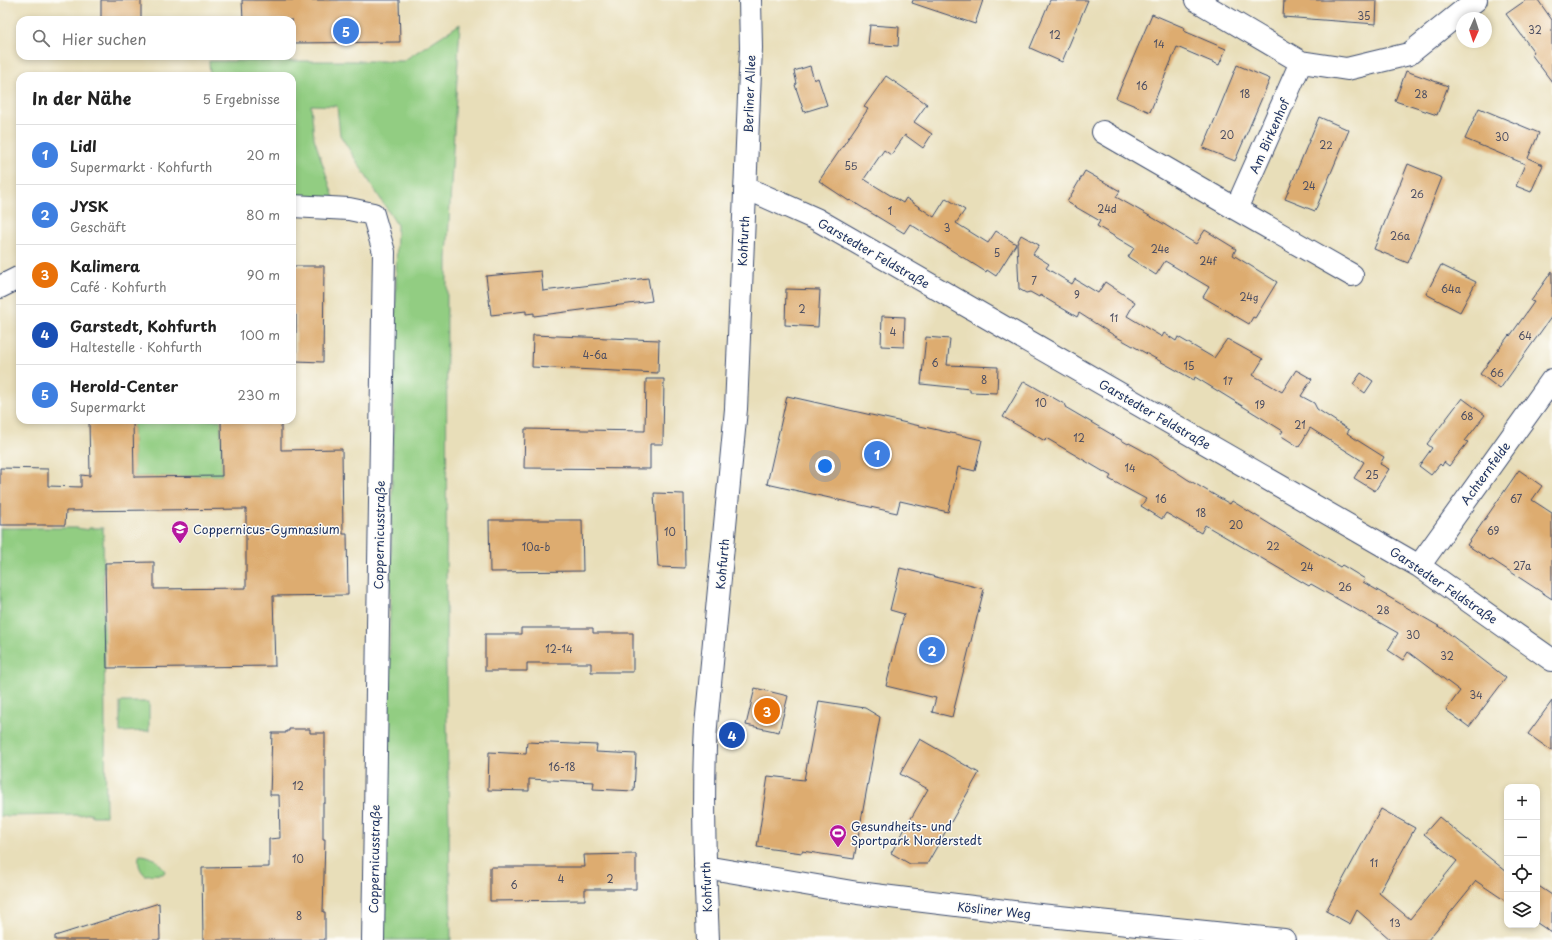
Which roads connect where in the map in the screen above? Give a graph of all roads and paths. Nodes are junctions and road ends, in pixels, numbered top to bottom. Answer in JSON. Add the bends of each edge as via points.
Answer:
{"nodes":[{"id":1,"x":750,"y":0,"type":"edge"},
{"id":2,"x":1196,"y":0,"type":"edge"},
{"id":3,"x":1476,"y":0,"type":"edge"},
{"id":4,"x":1301,"y":62,"type":"junction"},
{"id":5,"x":1103,"y":132,"type":"dead end"},
{"id":6,"x":746,"y":188,"type":"junction"},
{"id":7,"x":296,"y":206,"type":"edge"},
{"id":8,"x":1236,"y":208,"type":"junction"},
{"id":9,"x":1352,"y":275,"type":"dead end"},
{"id":10,"x":16,"y":279,"type":"edge"},
{"id":11,"x":0,"y":287,"type":"edge"},
{"id":12,"x":1552,"y":380,"type":"edge"},
{"id":13,"x":1419,"y":566,"type":"junction"},
{"id":14,"x":1552,"y":660,"type":"edge"},
{"id":15,"x":705,"y":867,"type":"junction"},
{"id":16,"x":373,"y":940,"type":"edge"},
{"id":17,"x":708,"y":940,"type":"edge"},
{"id":18,"x":1284,"y":940,"type":"edge"}],
"edges":[{"from":1,"to":6,"type":"street","name":"Berliner Allee","via":[[751,48]]},
{"from":2,"to":4,"type":"street"},
{"from":3,"to":4,"type":"street","via":[[1409,54],[1347,69]]},
{"from":4,"to":8,"type":"street","name":"Am Birkenhof"},
{"from":5,"to":8,"type":"street"},
{"from":6,"to":13,"type":"street","name":"Garstedter Feldstraße","via":[[816,219]]},
{"from":6,"to":15,"type":"street","name":"Kohfurth","via":[[736,409],[706,726]]},
{"from":7,"to":16,"type":"street","name":"Coppernicusstraße","via":[[349,209],[373,214],[384,252]]},
{"from":8,"to":9,"type":"street"},
{"from":10,"to":11,"type":"street"},
{"from":12,"to":13,"type":"street","name":"Achternfelde"},
{"from":13,"to":14,"type":"street","name":"Garstedter Feldstraße"},
{"from":15,"to":17,"type":"street","name":"Kohfurth"},
{"from":15,"to":18,"type":"street","name":"Kösliner Weg","via":[[872,895]]}]}
